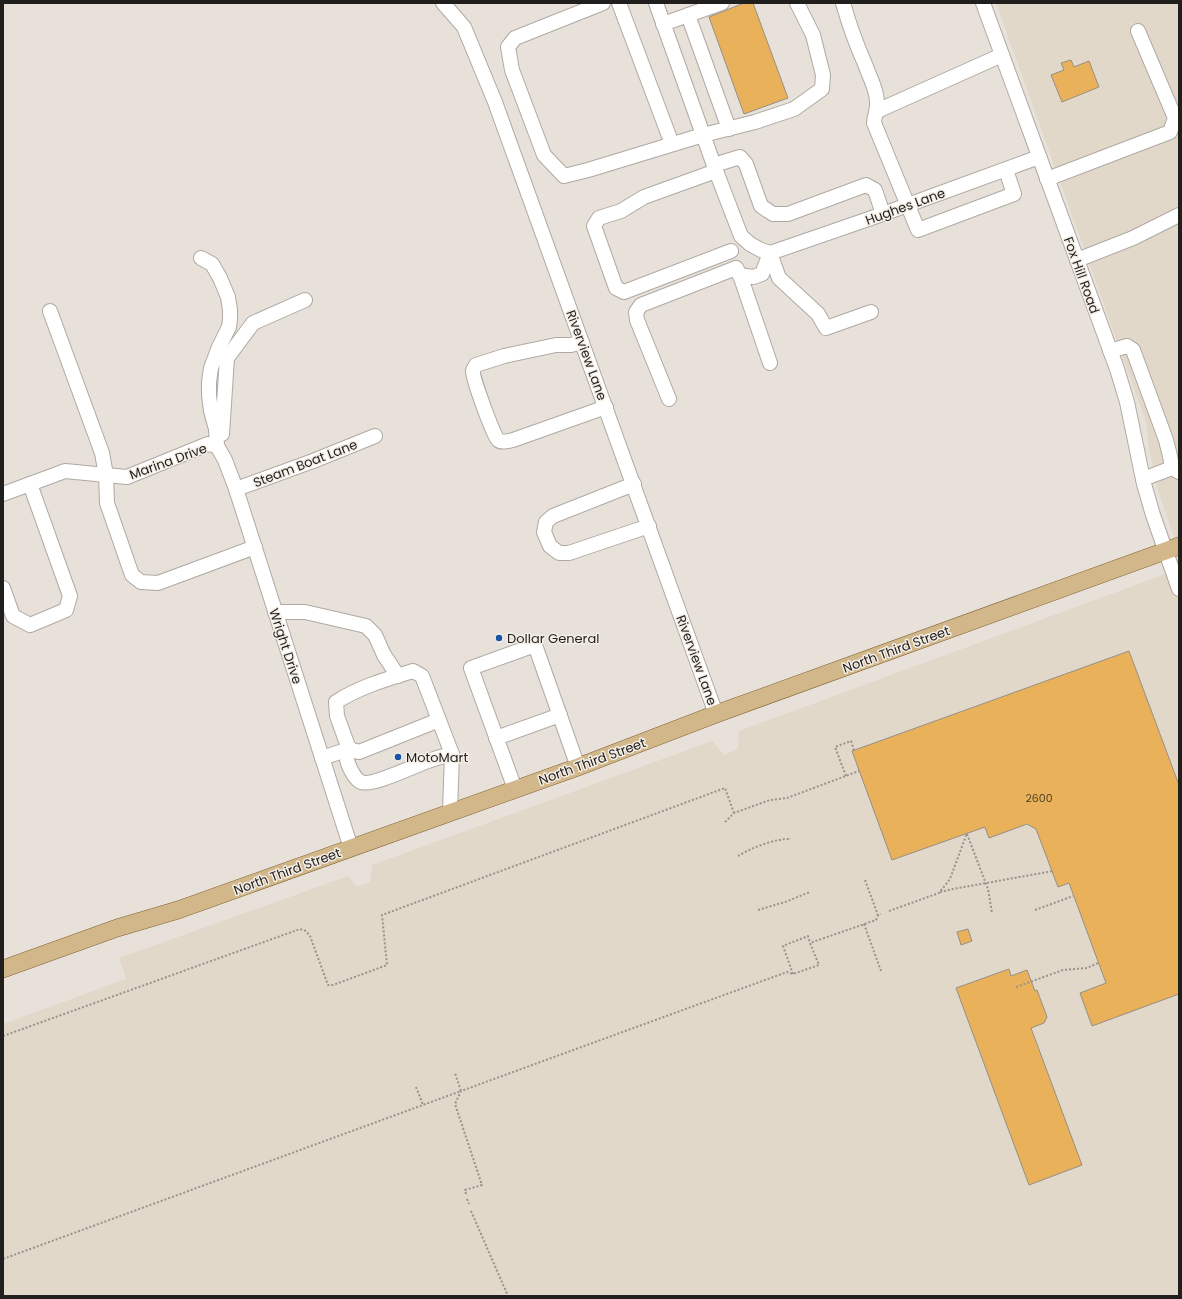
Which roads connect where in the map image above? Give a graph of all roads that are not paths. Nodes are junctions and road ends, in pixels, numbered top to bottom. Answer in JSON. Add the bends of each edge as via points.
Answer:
{"nodes":[{"id":1,"x":443,"y":3,"type":"edge"},
{"id":2,"x":603,"y":3,"type":"edge"},
{"id":3,"x":619,"y":3,"type":"edge"},
{"id":4,"x":656,"y":3,"type":"edge"},
{"id":5,"x":722,"y":3,"type":"edge"},
{"id":6,"x":797,"y":3,"type":"edge"},
{"id":7,"x":843,"y":3,"type":"edge"},
{"id":8,"x":983,"y":3,"type":"edge"},
{"id":9,"x":688,"y":15,"type":"junction"},
{"id":10,"x":663,"y":24,"type":"junction"},
{"id":11,"x":1138,"y":31,"type":"dead end"},
{"id":12,"x":1002,"y":55,"type":"junction"},
{"id":13,"x":877,"y":111,"type":"junction"},
{"id":14,"x":729,"y":129,"type":"junction"},
{"id":15,"x":703,"y":135,"type":"junction"},
{"id":16,"x":672,"y":144,"type":"junction"},
{"id":17,"x":1039,"y":157,"type":"junction"},
{"id":18,"x":715,"y":168,"type":"junction"},
{"id":19,"x":1006,"y":170,"type":"junction"},
{"id":20,"x":1047,"y":179,"type":"junction"},
{"id":21,"x":908,"y":205,"type":"junction"},
{"id":22,"x":884,"y":214,"type":"junction"},
{"id":23,"x":1179,"y":215,"type":"edge"},
{"id":24,"x":739,"y":232,"type":"junction"},
{"id":25,"x":731,"y":251,"type":"junction"},
{"id":26,"x":770,"y":253,"type":"junction"},
{"id":27,"x":202,"y":258,"type":"dead end"},
{"id":28,"x":1077,"y":260,"type":"junction"},
{"id":29,"x":736,"y":268,"type":"junction"},
{"id":30,"x":305,"y":300,"type":"dead end"},
{"id":31,"x":50,"y":311,"type":"dead end"},
{"id":32,"x":871,"y":312,"type":"dead end"},
{"id":33,"x":582,"y":342,"type":"junction"},
{"id":34,"x":1110,"y":351,"type":"junction"},
{"id":35,"x":770,"y":363,"type":"dead end"},
{"id":36,"x":669,"y":399,"type":"dead end"},
{"id":37,"x":606,"y":407,"type":"junction"},
{"id":38,"x":375,"y":436,"type":"dead end"},
{"id":39,"x":219,"y":449,"type":"junction"},
{"id":40,"x":1174,"y":465,"type":"edge"},
{"id":41,"x":106,"y":475,"type":"junction"},
{"id":42,"x":1143,"y":479,"type":"junction"},
{"id":43,"x":30,"y":484,"type":"junction"},
{"id":44,"x":634,"y":484,"type":"junction"},
{"id":45,"x":236,"y":489,"type":"junction"},
{"id":46,"x":3,"y":494,"type":"edge"},
{"id":47,"x":649,"y":526,"type":"junction"},
{"id":48,"x":255,"y":548,"type":"junction"},
{"id":49,"x":1172,"y":549,"type":"edge"},
{"id":50,"x":3,"y":588,"type":"edge"},
{"id":51,"x":1179,"y":589,"type":"edge"},
{"id":52,"x":275,"y":612,"type":"junction"},
{"id":53,"x":398,"y":676,"type":"junction"},
{"id":54,"x":716,"y":714,"type":"junction"},
{"id":55,"x":560,"y":715,"type":"junction"},
{"id":56,"x":439,"y":720,"type":"junction"},
{"id":57,"x":496,"y":738,"type":"junction"},
{"id":58,"x":349,"y":749,"type":"junction"},
{"id":59,"x":452,"y":754,"type":"junction"},
{"id":60,"x":322,"y":758,"type":"junction"},
{"id":61,"x":578,"y":767,"type":"junction"},
{"id":62,"x":515,"y":789,"type":"junction"},
{"id":63,"x":450,"y":812,"type":"junction"},
{"id":64,"x":351,"y":848,"type":"junction"},
{"id":65,"x":3,"y":969,"type":"edge"}],
"edges":[{"from":1,"to":33,"type":"street","name":"Riverview Lane","via":[[464,27],[495,102]]},
{"from":2,"to":16,"type":"street","via":[[515,38],[508,47],[512,70],[544,155],[564,176]]},
{"from":3,"to":16,"type":"street"},
{"from":4,"to":10,"type":"street"},
{"from":5,"to":9,"type":"street"},
{"from":6,"to":14,"type":"street","via":[[814,34],[824,75],[822,89],[794,109]]},
{"from":7,"to":13,"type":"street","via":[[849,26],[875,90]]},
{"from":8,"to":12,"type":"street","name":"Fox Hill Road"},
{"from":9,"to":10,"type":"street"},
{"from":9,"to":14,"type":"street"},
{"from":10,"to":15,"type":"street"},
{"from":11,"to":20,"type":"street","via":[[1176,118],[1170,132]]},
{"from":12,"to":13,"type":"street"},
{"from":12,"to":17,"type":"street","name":"Fox Hill Road"},
{"from":13,"to":21,"type":"street","via":[[874,123]]},
{"from":14,"to":15,"type":"street"},
{"from":15,"to":16,"type":"street"},
{"from":15,"to":18,"type":"street"},
{"from":17,"to":19,"type":"street","name":"Hughes Lane"},
{"from":17,"to":20,"type":"street","name":"Fox Hill Road"},
{"from":18,"to":22,"type":"street","via":[[740,158],[746,164],[761,206],[773,214],[788,214],[866,185],[875,190]]},
{"from":18,"to":24,"type":"street"},
{"from":18,"to":25,"type":"street","via":[[644,197],[621,211],[599,218],[594,226],[616,288],[624,292]]},
{"from":19,"to":21,"type":"street","name":"Hughes Lane"},
{"from":19,"to":21,"type":"street","via":[[1014,194],[918,230]]},
{"from":20,"to":28,"type":"street","name":"Fox Hill Road"},
{"from":21,"to":22,"type":"street","name":"Hughes Lane"},
{"from":22,"to":26,"type":"street","name":"Hughes Lane"},
{"from":23,"to":28,"type":"street","via":[[1133,238]]},
{"from":24,"to":25,"type":"street","via":[[732,242]]},
{"from":24,"to":26,"type":"street","via":[[750,244]]},
{"from":25,"to":29,"type":"street","via":[[730,259]]},
{"from":26,"to":29,"type":"street","via":[[762,274],[753,277],[740,275]]},
{"from":26,"to":32,"type":"street","via":[[779,278],[818,314],[826,328]]},
{"from":27,"to":39,"type":"street","via":[[212,264],[225,290],[230,310],[229,327],[211,368],[209,382]]},
{"from":28,"to":34,"type":"street","name":"Fox Hill Road"},
{"from":29,"to":35,"type":"street"},
{"from":29,"to":36,"type":"street","via":[[641,305],[636,312]]},
{"from":30,"to":39,"type":"street","via":[[254,323],[227,358]]},
{"from":31,"to":41,"type":"street","via":[[102,453]]},
{"from":33,"to":37,"type":"street","name":"Riverview Lane"},
{"from":33,"to":37,"type":"street","via":[[504,356],[476,365],[473,371],[474,378],[496,439],[501,442],[514,440]]},
{"from":34,"to":40,"type":"street","via":[[1127,346],[1133,350]]},
{"from":34,"to":42,"type":"street","name":"Fox Hill Road","via":[[1127,402]]},
{"from":37,"to":44,"type":"street","name":"Riverview Lane"},
{"from":38,"to":45,"type":"street","name":"Steam Boat Lane"},
{"from":39,"to":41,"type":"street","name":"Marina Drive","via":[[208,444],[127,477]]},
{"from":39,"to":45,"type":"street","name":"Wright Drive"},
{"from":40,"to":42,"type":"street"},
{"from":41,"to":43,"type":"street","name":"Marina Drive","via":[[65,471]]},
{"from":41,"to":48,"type":"street","via":[[107,503],[132,574],[141,582],[158,583]]},
{"from":42,"to":49,"type":"street","name":"Fox Hill Road"},
{"from":43,"to":46,"type":"street","name":"Marina Drive"},
{"from":43,"to":50,"type":"street","via":[[70,596],[66,610],[30,625],[13,616]]},
{"from":44,"to":47,"type":"street","name":"Riverview Lane"},
{"from":44,"to":47,"type":"street","via":[[553,516],[546,522],[544,532],[550,546],[559,553],[569,553]]},
{"from":45,"to":48,"type":"street","name":"Wright Drive"},
{"from":47,"to":54,"type":"street","name":"Riverview Lane"},
{"from":48,"to":52,"type":"street","name":"Wright Drive"},
{"from":49,"to":51,"type":"street","name":"Fox Hill Road"},
{"from":49,"to":54,"type":"main road","name":"North Third Street"},
{"from":52,"to":53,"type":"street","via":[[305,612],[366,626],[375,635]]},
{"from":52,"to":60,"type":"street","name":"Wright Drive"},
{"from":53,"to":56,"type":"street","via":[[413,671],[422,676]]},
{"from":53,"to":58,"type":"street","via":[[347,695],[336,702],[337,716]]},
{"from":54,"to":61,"type":"main road","name":"North Third Street"},
{"from":55,"to":57,"type":"street"},
{"from":55,"to":57,"type":"street","via":[[535,645],[528,647],[471,668]]},
{"from":55,"to":61,"type":"street"},
{"from":56,"to":58,"type":"street","via":[[359,752]]},
{"from":56,"to":59,"type":"street"},
{"from":57,"to":62,"type":"street"},
{"from":58,"to":59,"type":"street","via":[[347,759],[356,778],[368,783]]},
{"from":58,"to":60,"type":"street"},
{"from":59,"to":63,"type":"street"},
{"from":60,"to":64,"type":"street","name":"Wright Drive"},
{"from":61,"to":62,"type":"main road","name":"North Third Street"},
{"from":62,"to":63,"type":"main road","name":"North Third Street"},
{"from":63,"to":64,"type":"main road","name":"North Third Street"},
{"from":64,"to":65,"type":"main road","name":"North Third Street"}]}
